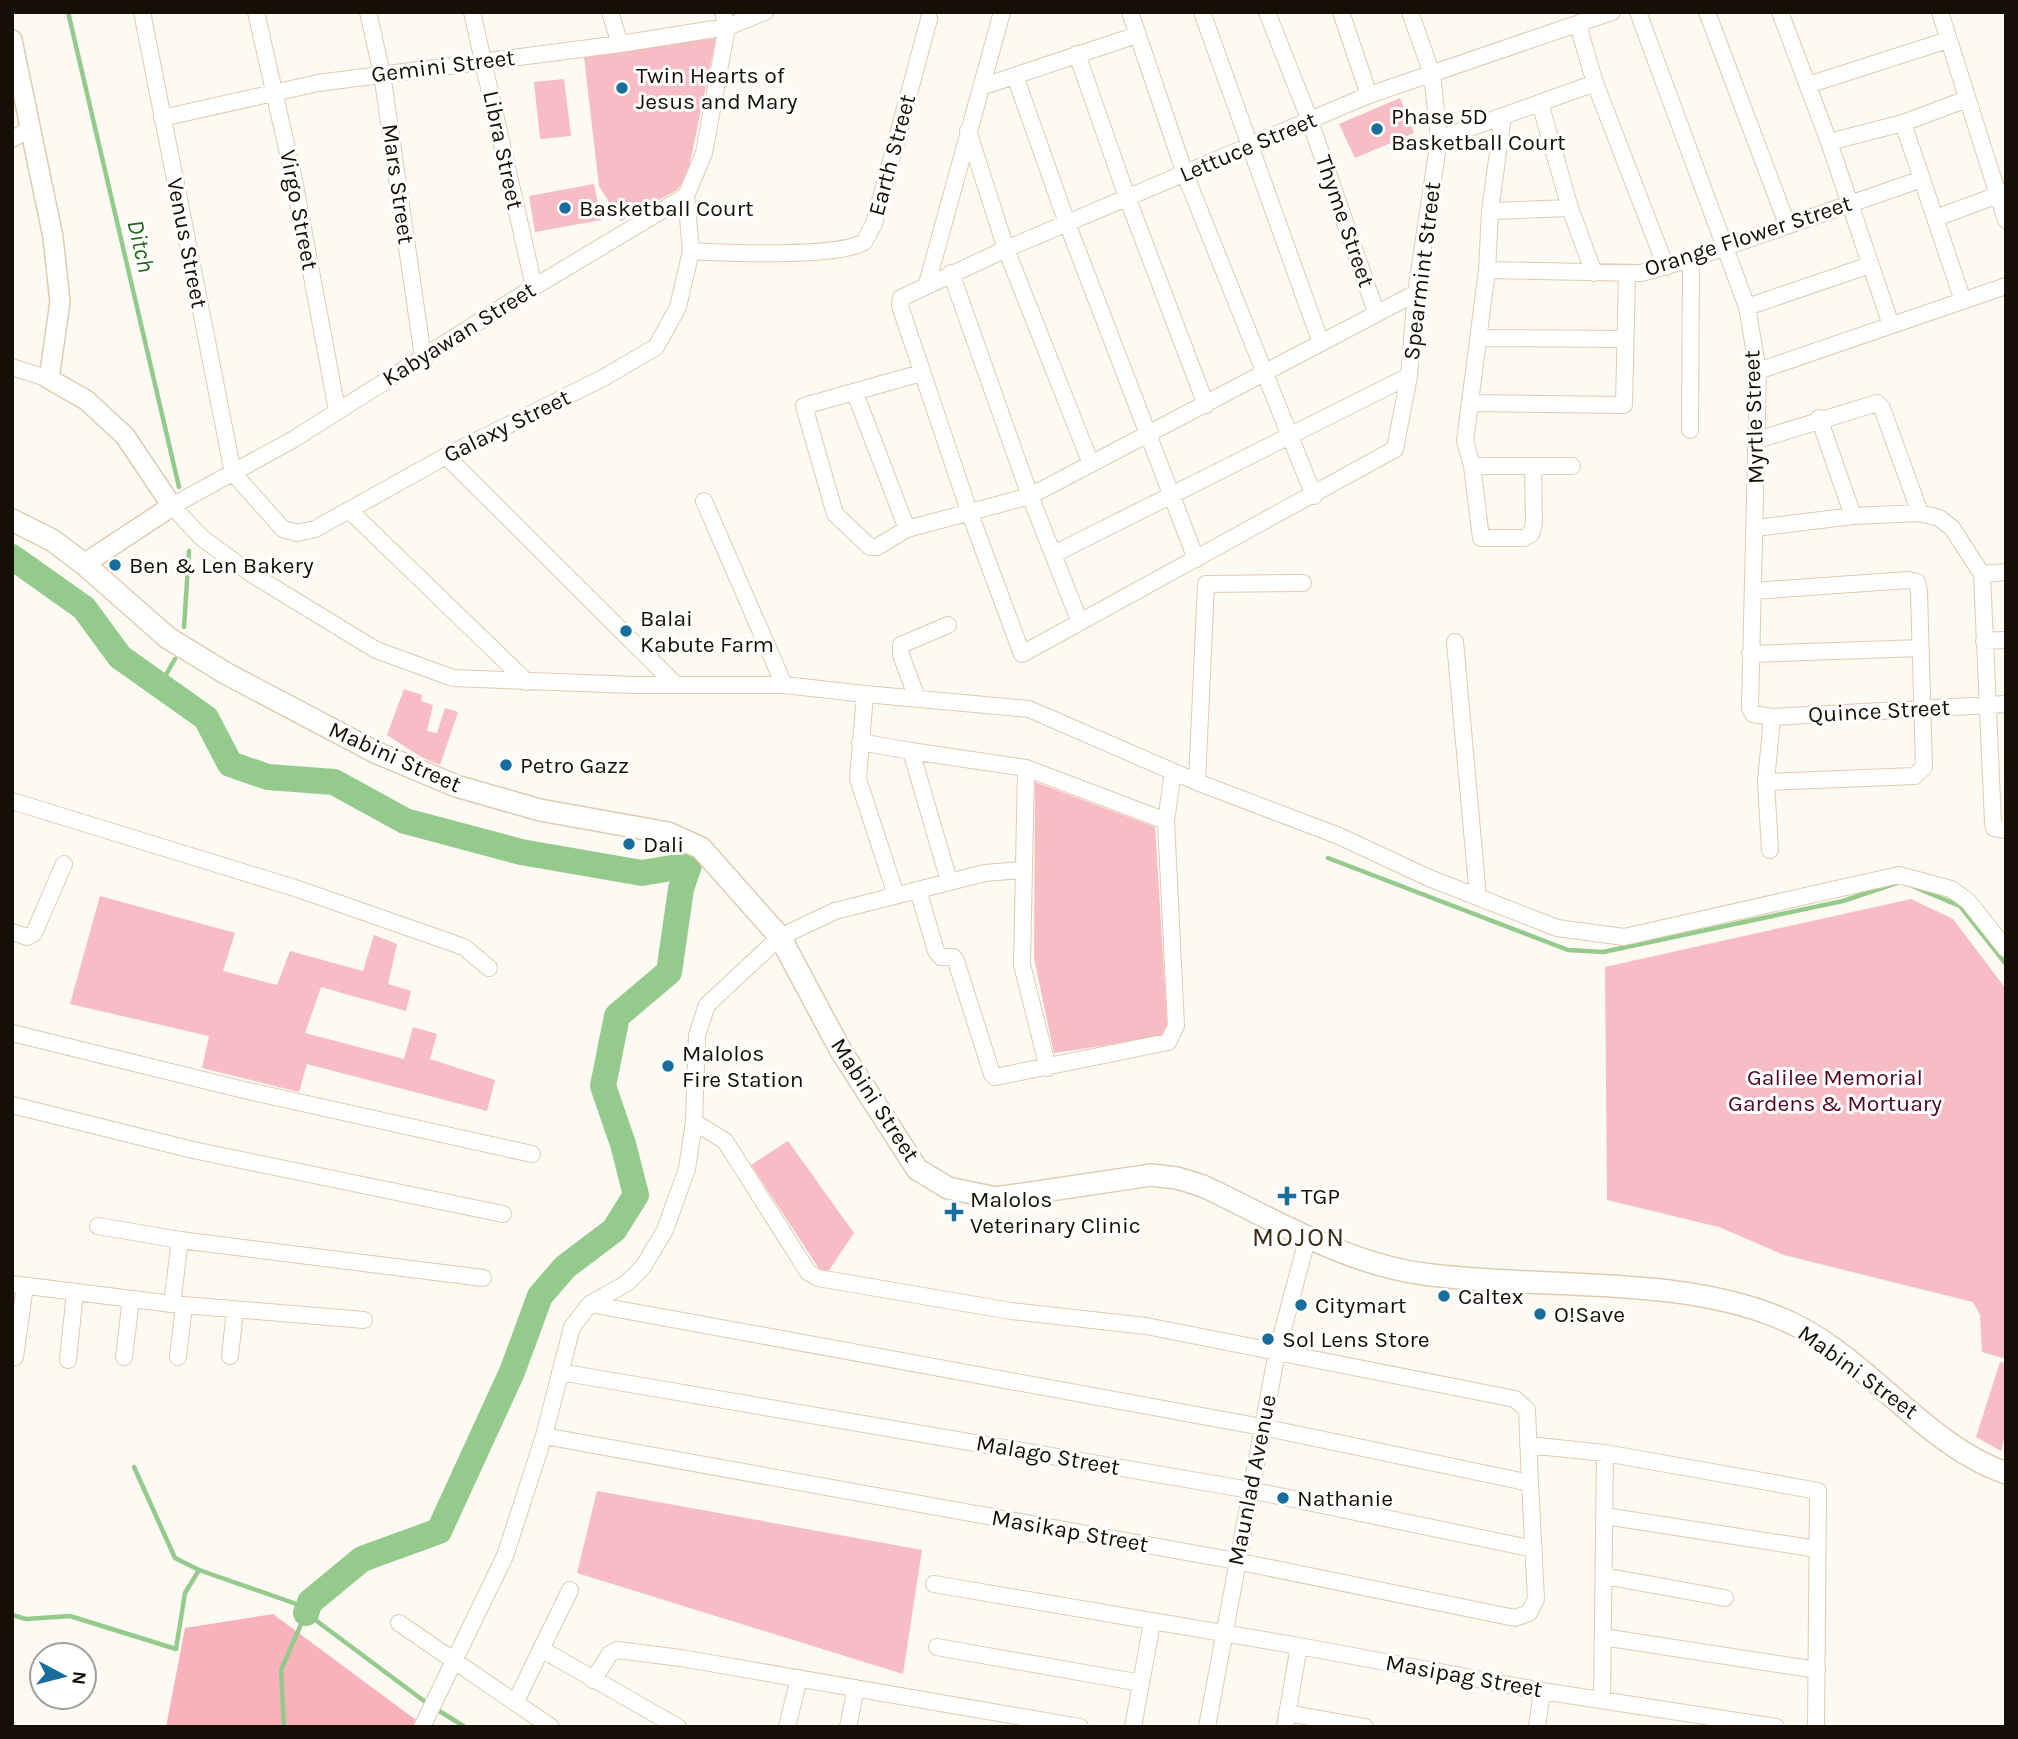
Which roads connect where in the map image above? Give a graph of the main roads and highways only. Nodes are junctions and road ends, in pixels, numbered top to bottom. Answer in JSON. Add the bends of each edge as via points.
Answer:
{"nodes":[{"id":1,"x":12,"y":520,"type":"edge"},
{"id":2,"x":2006,"y":1473,"type":"edge"}],
"edges":[{"from":1,"to":2,"type":"main road","name":"Mabini Street","via":[[52,540],[84,564],[168,638],[375,752],[442,781],[540,810],[687,839],[712,856],[780,937],[841,1051],[917,1169],[947,1188],[996,1198],[1151,1175],[1177,1178],[1369,1262],[1420,1274],[1722,1298],[1782,1318],[1835,1349],[1956,1448]]}]}
